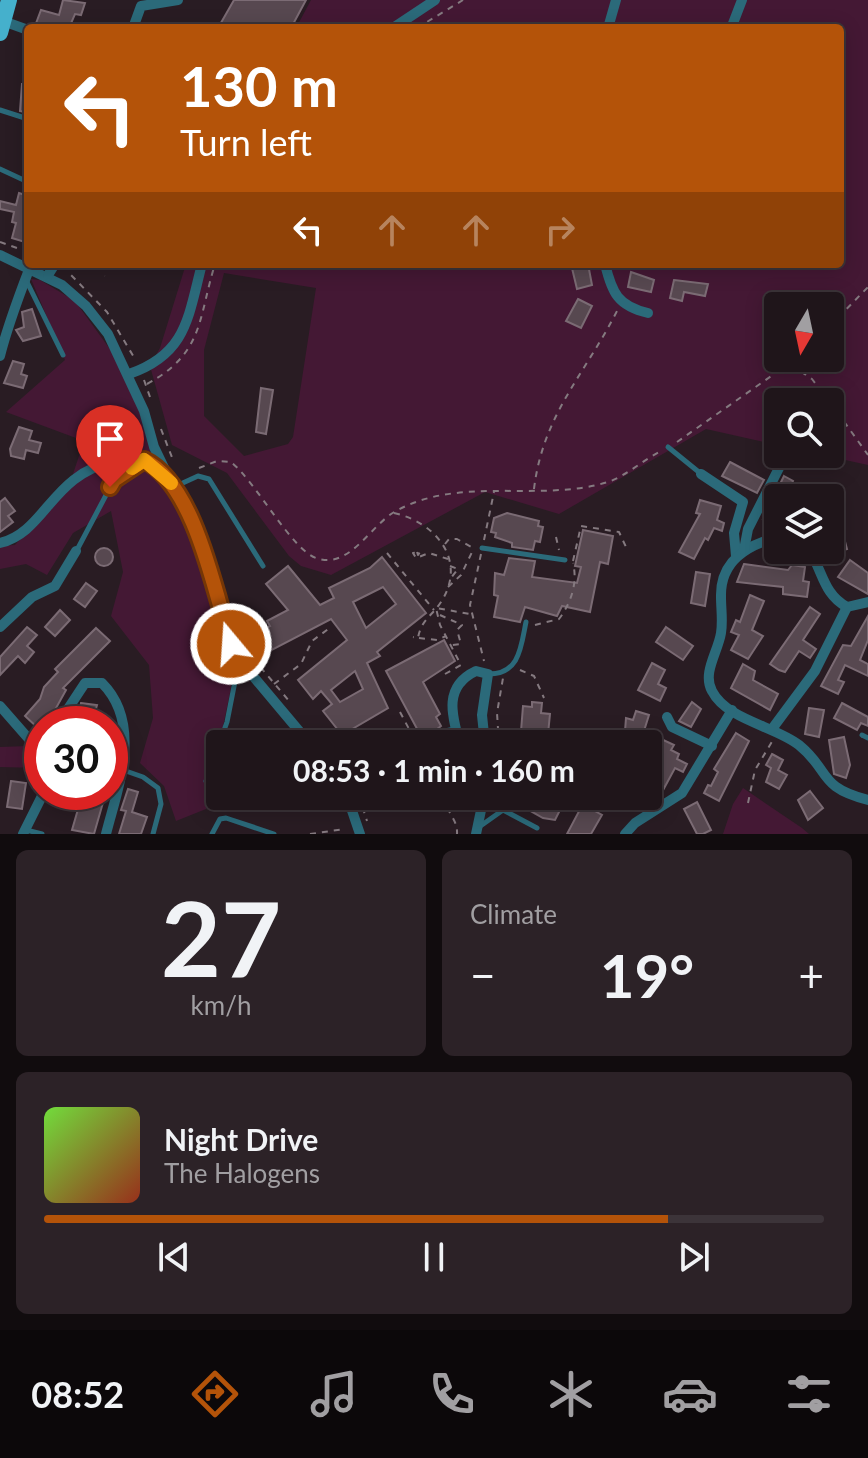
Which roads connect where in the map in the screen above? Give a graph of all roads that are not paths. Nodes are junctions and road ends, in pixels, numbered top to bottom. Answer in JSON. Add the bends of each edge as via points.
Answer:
{"nodes":[{"id":1,"x":9,"y":0,"type":"edge"},
{"id":2,"x":178,"y":0,"type":"edge"},
{"id":3,"x":435,"y":0,"type":"edge"},
{"id":4,"x":616,"y":0,"type":"edge"},
{"id":5,"x":742,"y":0,"type":"edge"},
{"id":6,"x":138,"y":3,"type":"edge"},
{"id":7,"x":135,"y":24,"type":"edge"},
{"id":8,"x":399,"y":24,"type":"edge"},
{"id":9,"x":610,"y":24,"type":"edge"},
{"id":10,"x":732,"y":24,"type":"edge"},
{"id":11,"x":2,"y":27,"type":"edge"},
{"id":12,"x":24,"y":30,"type":"edge"},
{"id":13,"x":0,"y":110,"type":"edge"},
{"id":14,"x":24,"y":118,"type":"edge"},
{"id":15,"x":0,"y":169,"type":"edge"},
{"id":16,"x":24,"y":180,"type":"edge"},
{"id":17,"x":0,"y":255,"type":"edge"},
{"id":18,"x":24,"y":265,"type":"edge"},
{"id":19,"x":30,"y":268,"type":"edge"},
{"id":20,"x":32,"y":268,"type":"edge"},
{"id":21,"x":52,"y":268,"type":"edge"},
{"id":22,"x":201,"y":268,"type":"edge"},
{"id":23,"x":606,"y":268,"type":"edge"},
{"id":24,"x":48,"y":275,"type":"junction"},
{"id":25,"x":27,"y":282,"type":"junction"},
{"id":26,"x":648,"y":313,"type":"dead end"},
{"id":27,"x":63,"y":355,"type":"dead end"},
{"id":28,"x":0,"y":356,"type":"edge"},
{"id":29,"x":129,"y":374,"type":"junction"},
{"id":30,"x":668,"y":447,"type":"road end"},
{"id":31,"x":144,"y":460,"type":"junction"},
{"id":32,"x":779,"y":468,"type":"dead end"},
{"id":33,"x":701,"y":474,"type":"joint"},
{"id":34,"x":172,"y":484,"type":"junction"},
{"id":35,"x":0,"y":543,"type":"edge"},
{"id":36,"x":764,"y":543,"type":"edge"},
{"id":37,"x":482,"y":549,"type":"road end"},
{"id":38,"x":76,"y":551,"type":"joint"},
{"id":39,"x":740,"y":553,"type":"junction"},
{"id":40,"x":563,"y":560,"type":"road end"},
{"id":41,"x":816,"y":564,"type":"edge"},
{"id":42,"x":263,"y":566,"type":"dead end"},
{"id":43,"x":868,"y":602,"type":"edge"},
{"id":44,"x":847,"y":607,"type":"junction"},
{"id":45,"x":526,"y":622,"type":"dead end"},
{"id":46,"x":0,"y":627,"type":"edge"},
{"id":47,"x":239,"y":660,"type":"junction"},
{"id":48,"x":488,"y":674,"type":"junction"},
{"id":49,"x":0,"y":706,"type":"edge"},
{"id":50,"x":70,"y":706,"type":"edge"},
{"id":51,"x":116,"y":706,"type":"edge"},
{"id":52,"x":732,"y":710,"type":"junction"},
{"id":53,"x":667,"y":717,"type":"dead end"},
{"id":54,"x":456,"y":729,"type":"joint"},
{"id":55,"x":224,"y":730,"type":"edge"},
{"id":56,"x":298,"y":730,"type":"edge"},
{"id":57,"x":451,"y":730,"type":"edge"},
{"id":58,"x":484,"y":730,"type":"edge"},
{"id":59,"x":24,"y":731,"type":"edge"},
{"id":60,"x":775,"y":731,"type":"junction"},
{"id":61,"x":712,"y":746,"type":"junction"},
{"id":62,"x":128,"y":772,"type":"edge"},
{"id":63,"x":868,"y":800,"type":"edge"},
{"id":64,"x":35,"y":810,"type":"edge"},
{"id":65,"x":112,"y":810,"type":"edge"},
{"id":66,"x":352,"y":810,"type":"edge"},
{"id":67,"x":481,"y":810,"type":"edge"},
{"id":68,"x":537,"y":828,"type":"dead end"},
{"id":69,"x":359,"y":830,"type":"edge"},
{"id":70,"x":477,"y":831,"type":"edge"},
{"id":71,"x":24,"y":832,"type":"edge"},
{"id":72,"x":42,"y":834,"type":"edge"},
{"id":73,"x":106,"y":834,"type":"edge"},
{"id":74,"x":153,"y":834,"type":"edge"},
{"id":75,"x":212,"y":834,"type":"edge"},
{"id":76,"x":274,"y":834,"type":"edge"},
{"id":77,"x":625,"y":834,"type":"edge"}],
"edges":[{"from":1,"to":11,"type":"main road"},
{"from":2,"to":6,"type":"street"},
{"from":3,"to":8,"type":"street"},
{"from":4,"to":9,"type":"street"},
{"from":5,"to":10,"type":"street"},
{"from":6,"to":7,"type":"street"},
{"from":11,"to":12,"type":"street"},
{"from":13,"to":14,"type":"lane"},
{"from":15,"to":16,"type":"lane"},
{"from":17,"to":18,"type":"street"},
{"from":19,"to":25,"type":"street"},
{"from":20,"to":24,"type":"street"},
{"from":21,"to":24,"type":"street"},
{"from":22,"to":29,"type":"street","via":[[178,342],[163,359]]},
{"from":23,"to":26,"type":"street","via":[[621,303]]},
{"from":24,"to":29,"type":"street","via":[[98,320]]},
{"from":25,"to":27,"type":"lane"},
{"from":25,"to":28,"type":"street","via":[[14,303]]},
{"from":29,"to":34,"type":"street"},
{"from":30,"to":33,"type":"lane"},
{"from":31,"to":34,"type":"street"},
{"from":31,"to":35,"type":"street","via":[[130,458],[81,472],[28,527]]},
{"from":31,"to":38,"type":"lane","via":[[114,480]]},
{"from":32,"to":39,"type":"street"},
{"from":33,"to":39,"type":"street","via":[[743,502],[734,533]]},
{"from":34,"to":42,"type":"lane","via":[[198,476],[209,479]]},
{"from":34,"to":47,"type":"street","via":[[198,538]]},
{"from":36,"to":39,"type":"street"},
{"from":37,"to":40,"type":"lane"},
{"from":38,"to":46,"type":"street","via":[[55,586],[32,597]]},
{"from":39,"to":52,"type":"street","via":[[725,571],[721,633],[708,674],[715,696]]},
{"from":41,"to":44,"type":"street","via":[[832,597]]},
{"from":43,"to":44,"type":"street"},
{"from":44,"to":60,"type":"street","via":[[815,671]]},
{"from":45,"to":48,"type":"lane","via":[[511,668]]},
{"from":47,"to":55,"type":"lane"},
{"from":47,"to":56,"type":"street"},
{"from":48,"to":54,"type":"street","via":[[476,671],[459,681],[451,696]]},
{"from":48,"to":58,"type":"street"},
{"from":49,"to":59,"type":"street"},
{"from":50,"to":51,"type":"street","via":[[85,683],[102,683]]},
{"from":52,"to":60,"type":"street"},
{"from":52,"to":61,"type":"street"},
{"from":53,"to":61,"type":"street","via":[[672,727]]},
{"from":54,"to":57,"type":"lane"},
{"from":60,"to":63,"type":"street","via":[[806,751],[831,785]]},
{"from":61,"to":77,"type":"street","via":[[682,793]]},
{"from":62,"to":74,"type":"lane","via":[[158,788],[161,804]]},
{"from":64,"to":71,"type":"street"},
{"from":65,"to":73,"type":"street"},
{"from":66,"to":69,"type":"street"},
{"from":67,"to":70,"type":"street"},
{"from":68,"to":70,"type":"lane","via":[[503,810]]},
{"from":71,"to":72,"type":"lane"},
{"from":75,"to":76,"type":"lane","via":[[226,818]]}]}
